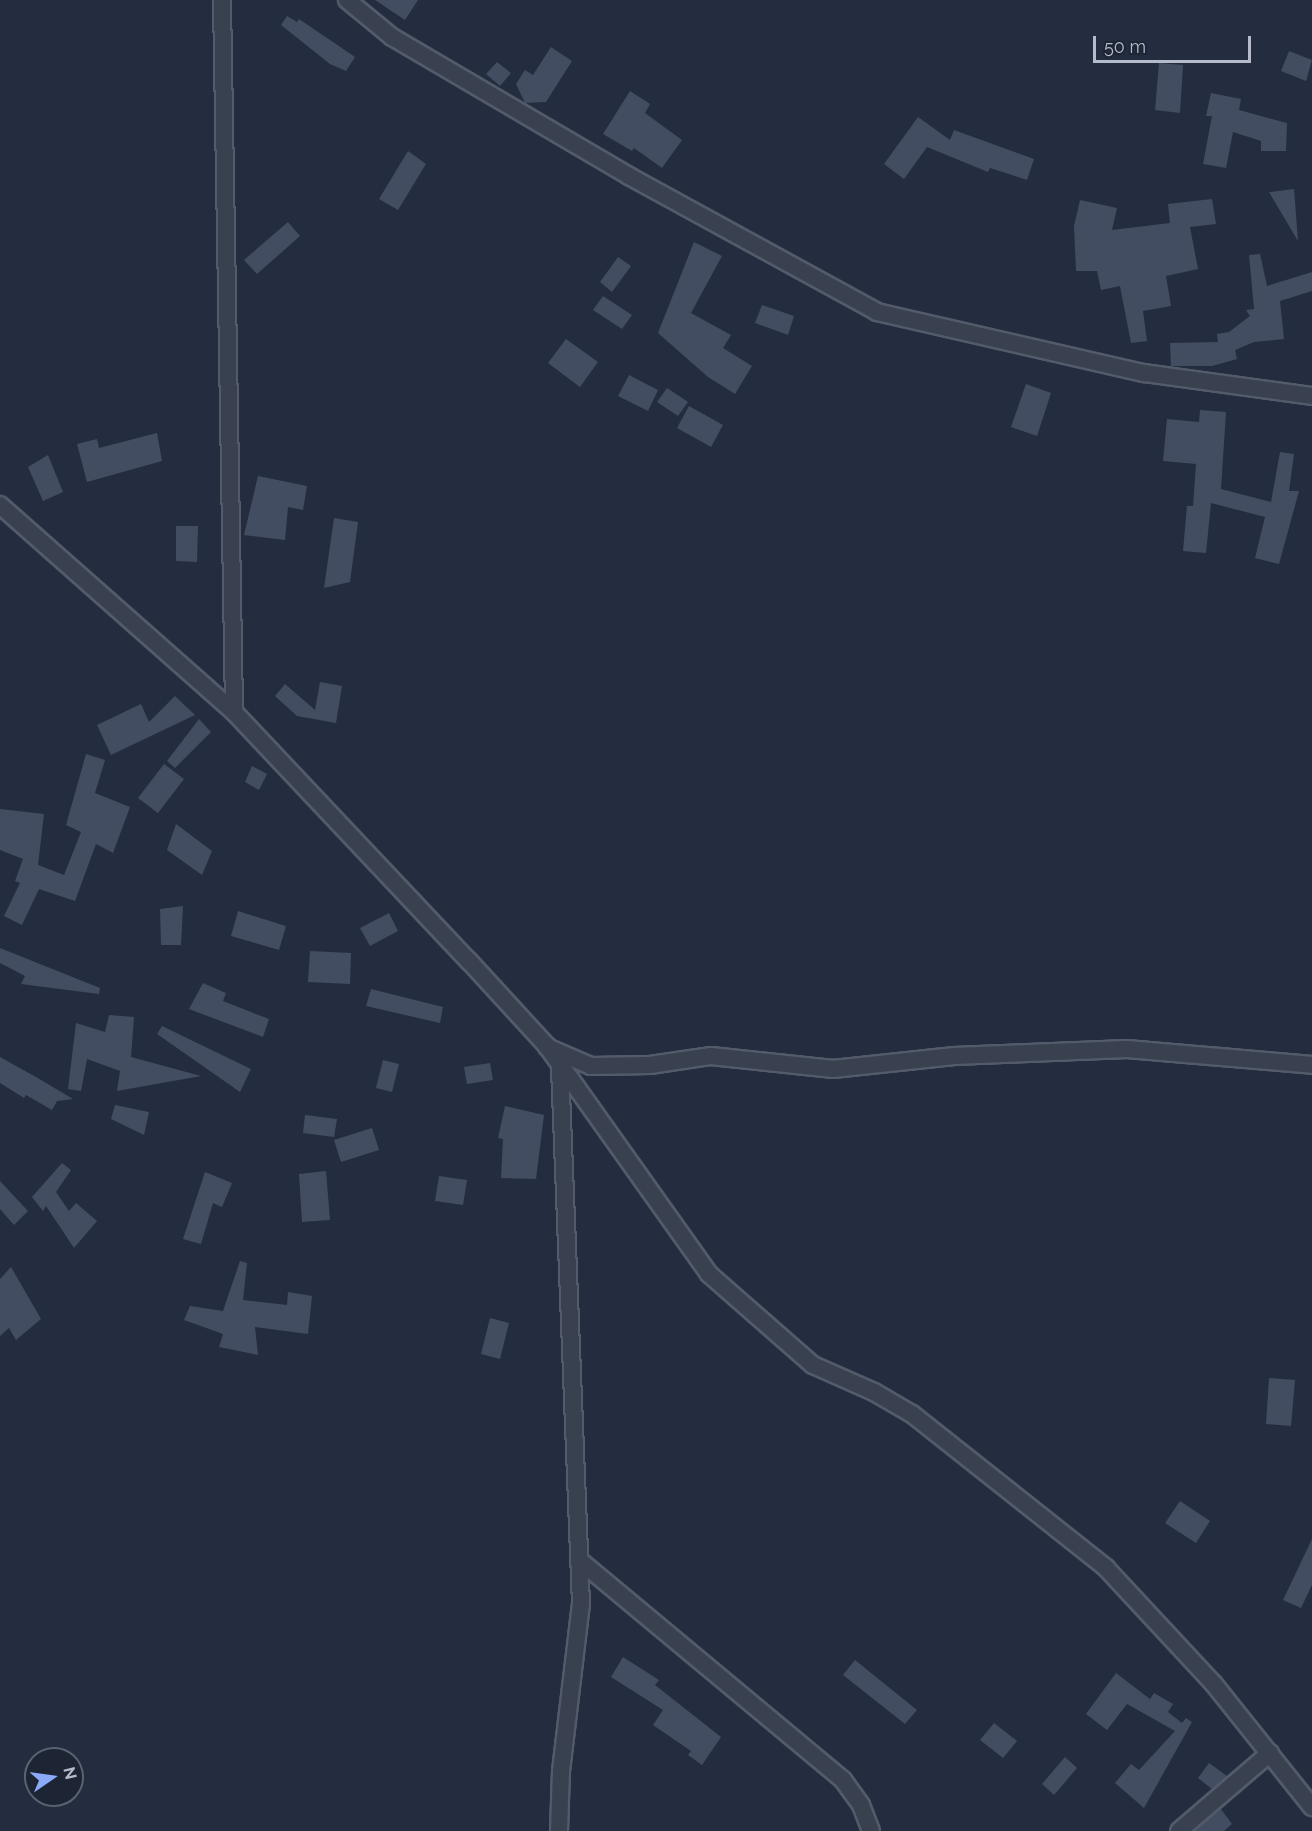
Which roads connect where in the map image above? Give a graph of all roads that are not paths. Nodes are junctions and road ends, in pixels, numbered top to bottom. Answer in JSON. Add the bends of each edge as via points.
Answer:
{"nodes":[{"id":1,"x":222,"y":0,"type":"edge"},
{"id":2,"x":347,"y":0,"type":"edge"},
{"id":3,"x":1312,"y":396,"type":"edge"},
{"id":4,"x":0,"y":505,"type":"edge"},
{"id":5,"x":234,"y":712,"type":"junction"},
{"id":6,"x":547,"y":1046,"type":"junction"},
{"id":7,"x":560,"y":1065,"type":"junction"},
{"id":8,"x":1312,"y":1065,"type":"edge"},
{"id":9,"x":579,"y":1560,"type":"junction"},
{"id":10,"x":1270,"y":1753,"type":"junction"},
{"id":11,"x":1312,"y":1807,"type":"edge"},
{"id":12,"x":559,"y":1831,"type":"edge"},
{"id":13,"x":871,"y":1831,"type":"edge"},
{"id":14,"x":1179,"y":1831,"type":"edge"}],
"edges":[{"from":1,"to":5,"type":"street"},
{"from":2,"to":3,"type":"street","via":[[402,43],[629,176],[877,312],[1144,373]]},
{"from":4,"to":5,"type":"street"},
{"from":5,"to":6,"type":"street"},
{"from":6,"to":7,"type":"street"},
{"from":6,"to":8,"type":"street","via":[[591,1066],[650,1065],[711,1056],[833,1069],[964,1055],[1127,1049]]},
{"from":7,"to":9,"type":"street"},
{"from":7,"to":10,"type":"street","via":[[709,1274],[813,1365],[912,1414],[1106,1568],[1213,1683]]},
{"from":9,"to":12,"type":"street","via":[[581,1604],[561,1772]]},
{"from":9,"to":13,"type":"street","via":[[843,1780],[861,1805]]},
{"from":10,"to":11,"type":"street"},
{"from":10,"to":14,"type":"street"}]}
